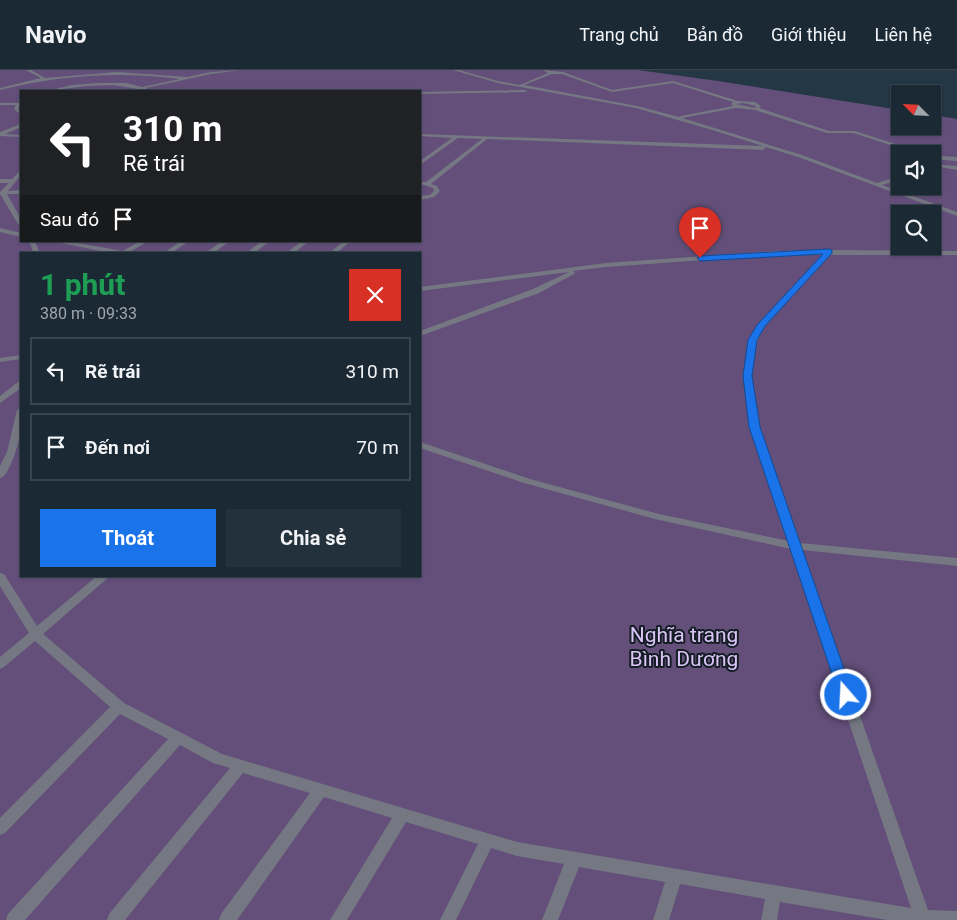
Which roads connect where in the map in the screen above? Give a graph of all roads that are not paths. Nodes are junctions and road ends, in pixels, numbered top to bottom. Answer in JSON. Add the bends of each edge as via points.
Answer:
{"nodes":[{"id":1,"x":28,"y":70,"type":"edge"},
{"id":2,"x":239,"y":70,"type":"edge"},
{"id":3,"x":455,"y":70,"type":"edge"},
{"id":4,"x":544,"y":70,"type":"edge"},
{"id":5,"x":564,"y":71,"type":"edge"},
{"id":6,"x":116,"y":72,"type":"junction"},
{"id":7,"x":551,"y":73,"type":"junction"},
{"id":8,"x":186,"y":78,"type":"junction"},
{"id":9,"x":45,"y":79,"type":"junction"},
{"id":10,"x":106,"y":84,"type":"junction"},
{"id":11,"x":521,"y":86,"type":"junction"},
{"id":12,"x":142,"y":88,"type":"junction"},
{"id":13,"x":0,"y":90,"type":"edge"},
{"id":14,"x":57,"y":90,"type":"edge"},
{"id":15,"x":147,"y":90,"type":"edge"},
{"id":16,"x":548,"y":90,"type":"junction"},
{"id":17,"x":421,"y":93,"type":"edge"},
{"id":18,"x":20,"y":103,"type":"edge"},
{"id":19,"x":0,"y":104,"type":"edge"},
{"id":20,"x":737,"y":105,"type":"junction"},
{"id":21,"x":20,"y":113,"type":"edge"},
{"id":22,"x":678,"y":118,"type":"junction"},
{"id":23,"x":20,"y":126,"type":"edge"},
{"id":24,"x":0,"y":134,"type":"edge"},
{"id":25,"x":421,"y":135,"type":"edge"},
{"id":26,"x":430,"y":135,"type":"junction"},
{"id":27,"x":20,"y":136,"type":"edge"},
{"id":28,"x":458,"y":136,"type":"junction"},
{"id":29,"x":487,"y":137,"type":"junction"},
{"id":30,"x":421,"y":140,"type":"edge"},
{"id":31,"x":895,"y":145,"type":"edge"},
{"id":32,"x":776,"y":148,"type":"junction"},
{"id":33,"x":941,"y":158,"type":"edge"},
{"id":34,"x":957,"y":159,"type":"edge"},
{"id":35,"x":421,"y":162,"type":"edge"},
{"id":36,"x":942,"y":166,"type":"edge"},
{"id":37,"x":957,"y":168,"type":"edge"},
{"id":38,"x":20,"y":173,"type":"edge"},
{"id":39,"x":891,"y":180,"type":"edge"},
{"id":40,"x":0,"y":181,"type":"edge"},
{"id":41,"x":13,"y":181,"type":"junction"},
{"id":42,"x":423,"y":183,"type":"edge"},
{"id":43,"x":878,"y":184,"type":"junction"},
{"id":44,"x":20,"y":192,"type":"edge"},
{"id":45,"x":2,"y":196,"type":"edge"},
{"id":46,"x":421,"y":198,"type":"edge"},
{"id":47,"x":20,"y":211,"type":"edge"},
{"id":48,"x":14,"y":212,"type":"junction"},
{"id":49,"x":957,"y":214,"type":"edge"},
{"id":50,"x":20,"y":221,"type":"edge"},
{"id":51,"x":0,"y":230,"type":"edge"},
{"id":52,"x":20,"y":235,"type":"edge"},
{"id":53,"x":60,"y":242,"type":"edge"},
{"id":54,"x":143,"y":242,"type":"edge"},
{"id":55,"x":184,"y":242,"type":"edge"},
{"id":56,"x":225,"y":242,"type":"edge"},
{"id":57,"x":266,"y":242,"type":"edge"},
{"id":58,"x":305,"y":242,"type":"edge"},
{"id":59,"x":347,"y":242,"type":"edge"},
{"id":60,"x":120,"y":252,"type":"edge"},
{"id":61,"x":128,"y":252,"type":"edge"},
{"id":62,"x":168,"y":252,"type":"edge"},
{"id":63,"x":210,"y":252,"type":"edge"},
{"id":64,"x":251,"y":252,"type":"edge"},
{"id":65,"x":291,"y":252,"type":"edge"},
{"id":66,"x":334,"y":252,"type":"edge"},
{"id":67,"x":829,"y":252,"type":"junction"},
{"id":68,"x":957,"y":253,"type":"edge"},
{"id":69,"x":579,"y":269,"type":"junction"},
{"id":70,"x":421,"y":288,"type":"edge"},
{"id":71,"x":421,"y":334,"type":"edge"},
{"id":72,"x":20,"y":357,"type":"edge"},
{"id":73,"x":0,"y":360,"type":"edge"},
{"id":74,"x":20,"y":385,"type":"edge"},
{"id":75,"x":0,"y":400,"type":"edge"},
{"id":76,"x":20,"y":415,"type":"edge"},
{"id":77,"x":421,"y":445,"type":"edge"},
{"id":78,"x":12,"y":452,"type":"junction"},
{"id":79,"x":0,"y":462,"type":"edge"},
{"id":80,"x":0,"y":475,"type":"edge"},
{"id":81,"x":795,"y":546,"type":"junction"},
{"id":82,"x":957,"y":562,"type":"edge"},
{"id":83,"x":0,"y":577,"type":"edge"},
{"id":84,"x":104,"y":577,"type":"edge"},
{"id":85,"x":36,"y":635,"type":"junction"},
{"id":86,"x":0,"y":664,"type":"edge"},
{"id":87,"x":119,"y":707,"type":"junction"},
{"id":88,"x":178,"y":738,"type":"junction"},
{"id":89,"x":240,"y":766,"type":"junction"},
{"id":90,"x":321,"y":790,"type":"junction"},
{"id":91,"x":402,"y":815,"type":"junction"},
{"id":92,"x":0,"y":828,"type":"edge"},
{"id":93,"x":487,"y":840,"type":"junction"},
{"id":94,"x":574,"y":859,"type":"junction"},
{"id":95,"x":676,"y":876,"type":"junction"},
{"id":96,"x":774,"y":893,"type":"junction"},
{"id":97,"x":876,"y":915,"type":"edge"},
{"id":98,"x":923,"y":919,"type":"edge"},
{"id":99,"x":957,"y":919,"type":"edge"},
{"id":100,"x":14,"y":920,"type":"edge"},
{"id":101,"x":115,"y":920,"type":"edge"},
{"id":102,"x":227,"y":920,"type":"edge"},
{"id":103,"x":338,"y":920,"type":"edge"},
{"id":104,"x":448,"y":920,"type":"edge"},
{"id":105,"x":550,"y":920,"type":"edge"},
{"id":106,"x":661,"y":920,"type":"edge"},
{"id":107,"x":768,"y":920,"type":"edge"}],
"edges":[{"from":1,"to":9,"type":"lane"},
{"from":2,"to":8,"type":"lane"},
{"from":3,"to":11,"type":"lane"},
{"from":4,"to":7,"type":"lane"},
{"from":5,"to":7,"type":"lane"},
{"from":5,"to":20,"type":"lane","via":[[609,91],[673,82]]},
{"from":6,"to":8,"type":"lane"},
{"from":6,"to":9,"type":"lane"},
{"from":6,"to":10,"type":"lane"},
{"from":7,"to":11,"type":"lane"},
{"from":8,"to":12,"type":"lane"},
{"from":9,"to":13,"type":"lane"},
{"from":10,"to":12,"type":"lane"},
{"from":10,"to":14,"type":"lane"},
{"from":11,"to":16,"type":"lane"},
{"from":12,"to":15,"type":"lane"},
{"from":16,"to":17,"type":"lane"},
{"from":16,"to":22,"type":"lane"},
{"from":18,"to":19,"type":"lane"},
{"from":18,"to":21,"type":"lane","via":[[16,109]]},
{"from":20,"to":22,"type":"lane"},
{"from":20,"to":31,"type":"lane","via":[[829,132],[853,132]]},
{"from":22,"to":32,"type":"lane"},
{"from":23,"to":24,"type":"lane"},
{"from":24,"to":27,"type":"lane"},
{"from":25,"to":26,"type":"lane"},
{"from":26,"to":28,"type":"lane"},
{"from":26,"to":30,"type":"lane"},
{"from":28,"to":29,"type":"lane"},
{"from":28,"to":35,"type":"lane"},
{"from":29,"to":32,"type":"lane"},
{"from":29,"to":42,"type":"lane"},
{"from":32,"to":43,"type":"lane"},
{"from":33,"to":34,"type":"lane"},
{"from":36,"to":37,"type":"lane"},
{"from":38,"to":41,"type":"lane"},
{"from":39,"to":43,"type":"lane"},
{"from":40,"to":41,"type":"lane"},
{"from":41,"to":45,"type":"lane"},
{"from":42,"to":46,"type":"lane","via":[[437,191],[432,196]]},
{"from":43,"to":49,"type":"lane"},
{"from":44,"to":45,"type":"lane"},
{"from":45,"to":48,"type":"lane"},
{"from":47,"to":48,"type":"lane"},
{"from":48,"to":50,"type":"lane"},
{"from":51,"to":52,"type":"lane"},
{"from":53,"to":60,"type":"lane"},
{"from":54,"to":61,"type":"lane"},
{"from":55,"to":62,"type":"lane"},
{"from":56,"to":63,"type":"lane"},
{"from":57,"to":64,"type":"lane"},
{"from":58,"to":65,"type":"lane"},
{"from":59,"to":66,"type":"lane"},
{"from":67,"to":68,"type":"lane"},
{"from":67,"to":69,"type":"lane","via":[[686,259]]},
{"from":67,"to":81,"type":"lane","via":[[761,325],[753,340],[747,376],[754,427]]},
{"from":69,"to":70,"type":"lane"},
{"from":69,"to":71,"type":"lane","via":[[536,291]]},
{"from":72,"to":73,"type":"lane"},
{"from":74,"to":75,"type":"lane"},
{"from":76,"to":78,"type":"lane"},
{"from":77,"to":81,"type":"lane","via":[[527,481],[659,517]]},
{"from":78,"to":79,"type":"lane"},
{"from":78,"to":80,"type":"lane"},
{"from":81,"to":82,"type":"lane"},
{"from":81,"to":98,"type":"lane"},
{"from":83,"to":85,"type":"lane"},
{"from":84,"to":85,"type":"lane"},
{"from":85,"to":86,"type":"lane"},
{"from":85,"to":87,"type":"lane"},
{"from":87,"to":88,"type":"lane"},
{"from":87,"to":92,"type":"lane"},
{"from":88,"to":89,"type":"lane","via":[[218,759]]},
{"from":88,"to":100,"type":"lane"},
{"from":89,"to":90,"type":"lane"},
{"from":89,"to":101,"type":"lane"},
{"from":90,"to":91,"type":"lane"},
{"from":90,"to":102,"type":"lane"},
{"from":91,"to":93,"type":"lane"},
{"from":91,"to":103,"type":"lane"},
{"from":93,"to":94,"type":"lane","via":[[517,850]]},
{"from":93,"to":104,"type":"lane"},
{"from":94,"to":95,"type":"lane"},
{"from":94,"to":105,"type":"lane"},
{"from":95,"to":96,"type":"lane"},
{"from":95,"to":106,"type":"lane"},
{"from":96,"to":97,"type":"lane"},
{"from":96,"to":107,"type":"lane"},
{"from":97,"to":98,"type":"lane"},
{"from":98,"to":99,"type":"lane"}]}
